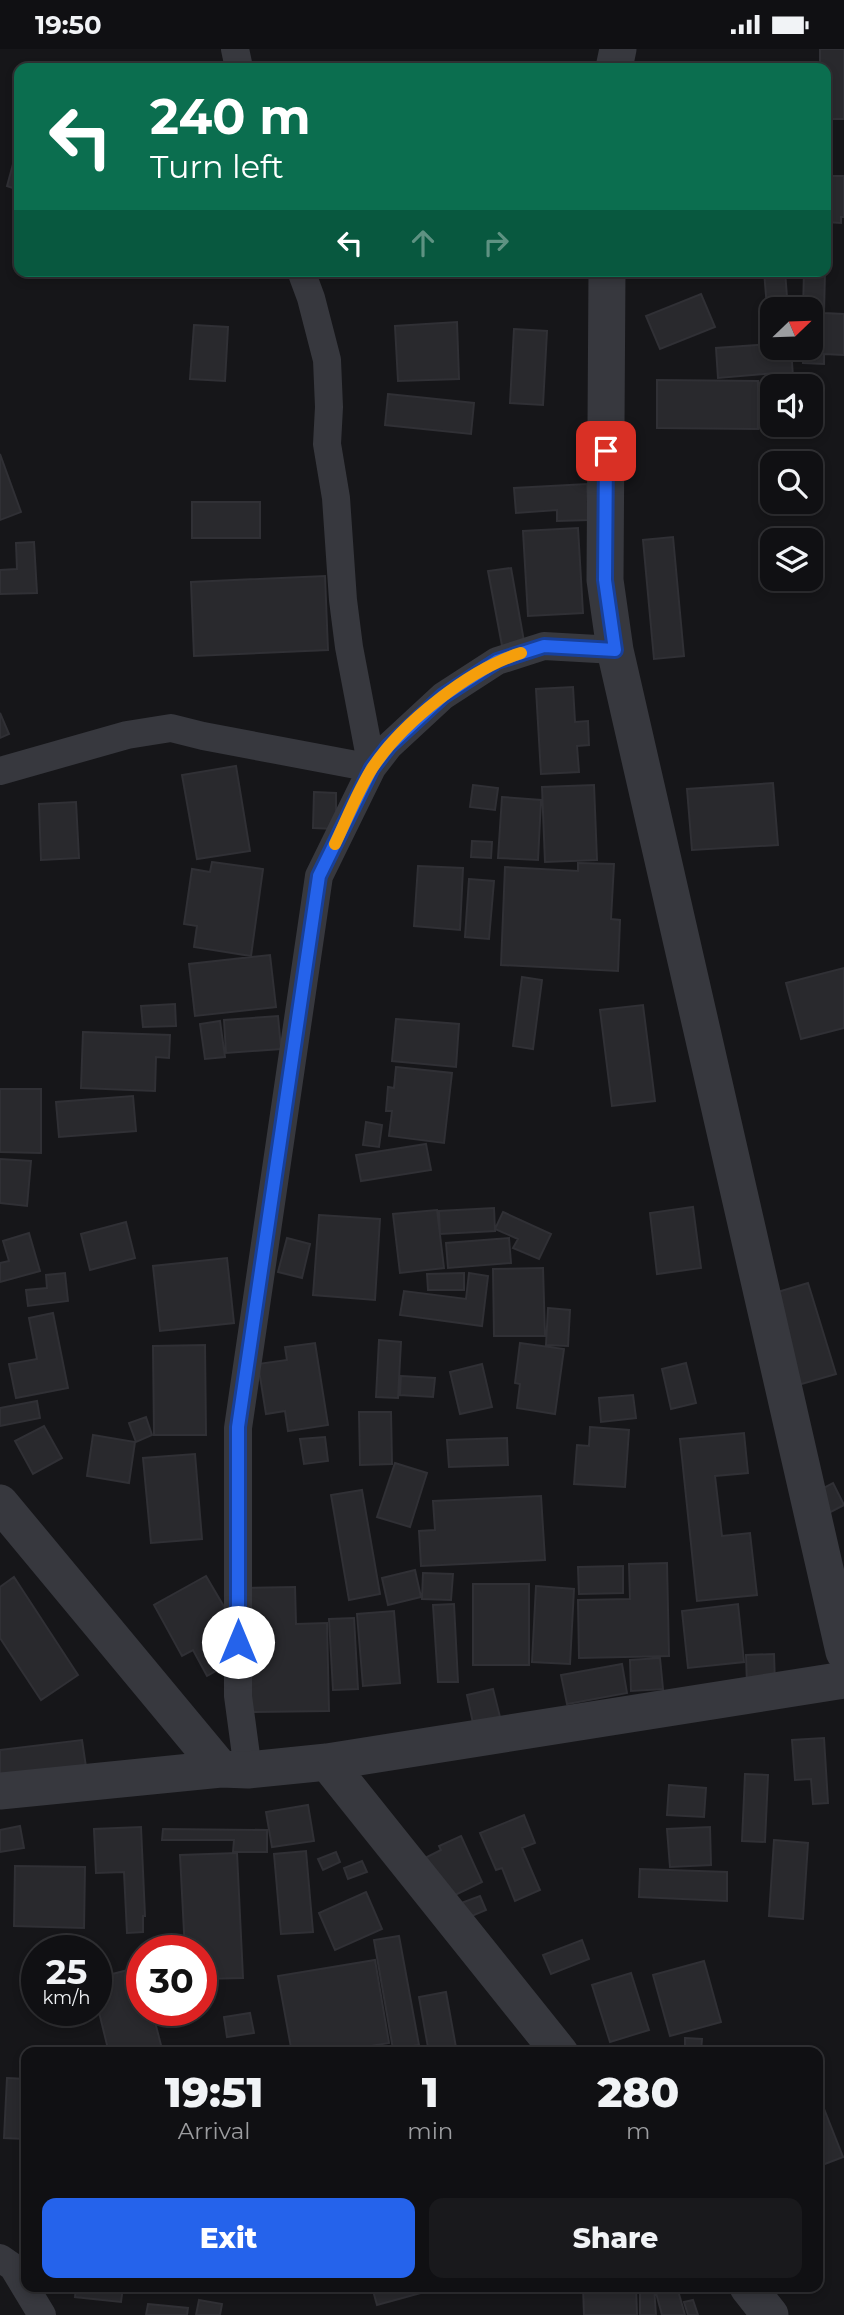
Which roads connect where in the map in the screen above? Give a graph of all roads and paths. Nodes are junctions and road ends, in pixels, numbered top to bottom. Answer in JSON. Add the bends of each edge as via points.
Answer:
{"nodes":[{"id":1,"x":303,"y":277,"type":"edge"},
{"id":2,"x":607,"y":277,"type":"edge"},
{"id":3,"x":615,"y":650,"type":"junction"},
{"id":4,"x":372,"y":768,"type":"junction"},
{"id":5,"x":0,"y":771,"type":"edge"},
{"id":6,"x":0,"y":1503,"type":"edge"},
{"id":7,"x":844,"y":1652,"type":"edge"},
{"id":8,"x":844,"y":1680,"type":"edge"},
{"id":9,"x":327,"y":1762,"type":"junction"},
{"id":10,"x":234,"y":1770,"type":"junction"},
{"id":11,"x":0,"y":1791,"type":"edge"},
{"id":12,"x":555,"y":2047,"type":"edge"},
{"id":13,"x":0,"y":2258,"type":"edge"},
{"id":14,"x":21,"y":2280,"type":"edge"},
{"id":15,"x":28,"y":2292,"type":"edge"},
{"id":16,"x":752,"y":2292,"type":"edge"},
{"id":17,"x":42,"y":2315,"type":"edge"},
{"id":18,"x":770,"y":2315,"type":"edge"}],
"edges":[{"from":1,"to":4,"type":"street","via":[[327,360],[327,444],[343,600]]},
{"from":2,"to":3,"type":"street","via":[[605,580]]},
{"from":3,"to":4,"type":"street","via":[[544,646],[497,661],[443,696]]},
{"from":3,"to":7,"type":"street"},
{"from":4,"to":5,"type":"street","via":[[171,728]]},
{"from":4,"to":10,"type":"street","via":[[319,876],[238,1427]]},
{"from":6,"to":10,"type":"street"},
{"from":8,"to":9,"type":"street"},
{"from":9,"to":10,"type":"street"},
{"from":9,"to":12,"type":"street"},
{"from":10,"to":11,"type":"street"},
{"from":13,"to":14,"type":"street"},
{"from":15,"to":17,"type":"street"},
{"from":16,"to":18,"type":"street"}]}
